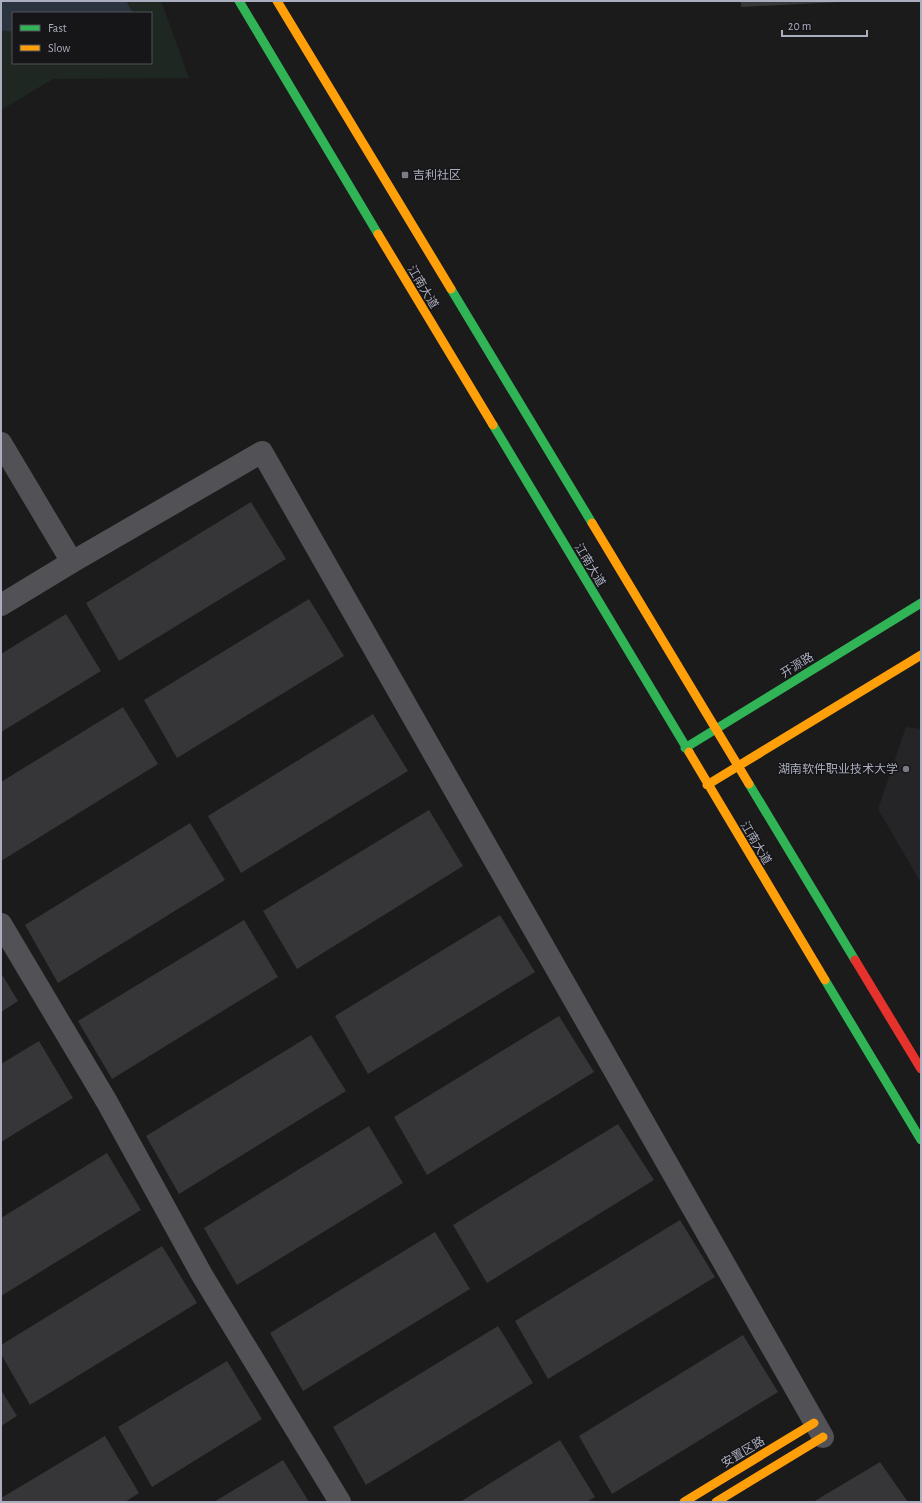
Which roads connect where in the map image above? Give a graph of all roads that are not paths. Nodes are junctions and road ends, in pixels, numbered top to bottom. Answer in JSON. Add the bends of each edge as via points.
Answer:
{"nodes":[{"id":1,"x":238,"y":1,"type":"edge"},
{"id":2,"x":277,"y":1,"type":"edge"},
{"id":3,"x":1,"y":443,"type":"edge"},
{"id":4,"x":72,"y":562,"type":"junction"},
{"id":5,"x":921,"y":603,"type":"edge"},
{"id":6,"x":1,"y":605,"type":"edge"},
{"id":7,"x":921,"y":655,"type":"edge"},
{"id":8,"x":717,"y":729,"type":"junction"},
{"id":9,"x":686,"y":748,"type":"junction"},
{"id":10,"x":739,"y":766,"type":"junction"},
{"id":11,"x":707,"y":785,"type":"junction"},
{"id":12,"x":1,"y":924,"type":"edge"},
{"id":13,"x":921,"y":1069,"type":"edge"},
{"id":14,"x":921,"y":1140,"type":"edge"},
{"id":15,"x":818,"y":1430,"type":"junction"},
{"id":16,"x":340,"y":1502,"type":"edge"},
{"id":17,"x":684,"y":1502,"type":"edge"},
{"id":18,"x":716,"y":1502,"type":"edge"}],
"edges":[{"from":1,"to":9,"type":"main road","name":"江南大道"},
{"from":2,"to":8,"type":"main road","name":"江南大道"},
{"from":3,"to":4,"type":"street"},
{"from":4,"to":6,"type":"street"},
{"from":4,"to":15,"type":"street","via":[[262,452]]},
{"from":5,"to":8,"type":"main road","name":"开源路"},
{"from":7,"to":10,"type":"main road"},
{"from":8,"to":9,"type":"main road","name":"开源路"},
{"from":8,"to":10,"type":"main road","name":"江南大道"},
{"from":9,"to":11,"type":"main road","name":"江南大道"},
{"from":10,"to":11,"type":"main road"},
{"from":10,"to":13,"type":"main road","name":"江南大道"},
{"from":11,"to":14,"type":"main road","name":"江南大道"},
{"from":12,"to":16,"type":"street","via":[[106,1102],[202,1275]]},
{"from":15,"to":17,"type":"main road","name":"安置区路"},
{"from":15,"to":18,"type":"main road"}]}
